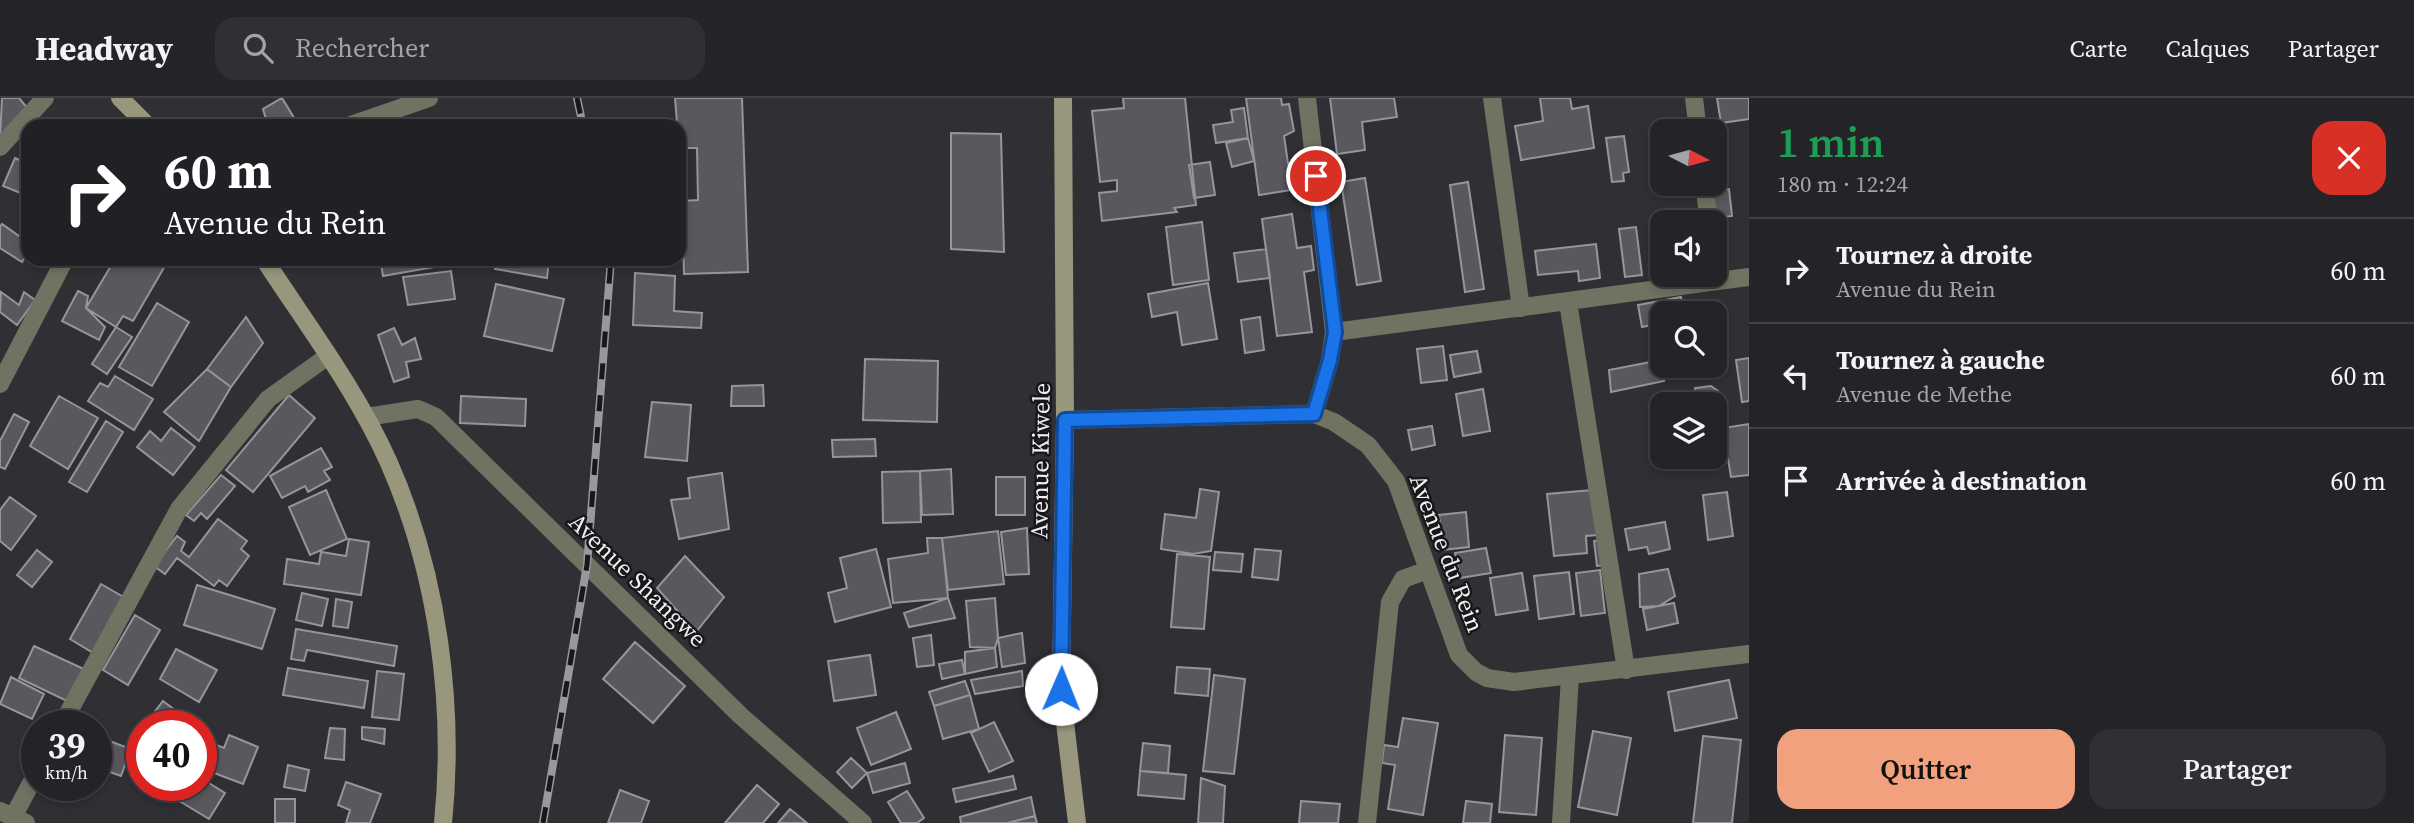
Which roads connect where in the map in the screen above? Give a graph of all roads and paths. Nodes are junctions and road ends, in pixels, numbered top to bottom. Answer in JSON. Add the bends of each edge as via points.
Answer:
{"nodes":[{"id":1,"x":45,"y":98,"type":"edge"},
{"id":2,"x":120,"y":98,"type":"edge"},
{"id":3,"x":429,"y":98,"type":"edge"},
{"id":4,"x":1063,"y":98,"type":"edge"},
{"id":5,"x":1307,"y":98,"type":"edge"},
{"id":6,"x":1492,"y":98,"type":"edge"},
{"id":7,"x":1694,"y":98,"type":"edge"},
{"id":8,"x":26,"y":119,"type":"edge"},
{"id":9,"x":137,"y":119,"type":"edge"},
{"id":10,"x":368,"y":119,"type":"edge"},
{"id":11,"x":1697,"y":119,"type":"edge"},
{"id":12,"x":21,"y":124,"type":"edge"},
{"id":13,"x":0,"y":147,"type":"edge"},
{"id":14,"x":61,"y":266,"type":"edge"},
{"id":15,"x":269,"y":266,"type":"edge"},
{"id":16,"x":1727,"y":276,"type":"edge"},
{"id":17,"x":1749,"y":277,"type":"edge"},
{"id":18,"x":1653,"y":287,"type":"edge"},
{"id":19,"x":1568,"y":302,"type":"junction"},
{"id":20,"x":1521,"y":307,"type":"junction"},
{"id":21,"x":1335,"y":332,"type":"junction"},
{"id":22,"x":328,"y":356,"type":"junction"},
{"id":23,"x":0,"y":384,"type":"edge"},
{"id":24,"x":1314,"y":414,"type":"junction"},
{"id":25,"x":366,"y":417,"type":"junction"},
{"id":26,"x":1065,"y":420,"type":"junction"},
{"id":27,"x":1428,"y":569,"type":"junction"},
{"id":28,"x":1749,"y":654,"type":"edge"},
{"id":29,"x":1626,"y":670,"type":"junction"},
{"id":30,"x":1570,"y":677,"type":"junction"},
{"id":31,"x":70,"y":710,"type":"edge"},
{"id":32,"x":22,"y":801,"type":"edge"},
{"id":33,"x":13,"y":817,"type":"edge"},
{"id":34,"x":443,"y":823,"type":"edge"},
{"id":35,"x":863,"y":823,"type":"edge"},
{"id":36,"x":1077,"y":823,"type":"edge"},
{"id":37,"x":1367,"y":823,"type":"edge"},
{"id":38,"x":1561,"y":823,"type":"edge"}],
"edges":[{"from":1,"to":8,"type":"street"},
{"from":2,"to":9,"type":"street"},
{"from":3,"to":10,"type":"street"},
{"from":4,"to":26,"type":"street","name":"Avenue Kiwele"},
{"from":5,"to":21,"type":"street"},
{"from":6,"to":20,"type":"street"},
{"from":7,"to":11,"type":"street"},
{"from":12,"to":13,"type":"street"},
{"from":14,"to":23,"type":"street"},
{"from":15,"to":22,"type":"street"},
{"from":16,"to":17,"type":"street"},
{"from":18,"to":19,"type":"street"},
{"from":19,"to":20,"type":"street"},
{"from":19,"to":29,"type":"street"},
{"from":20,"to":21,"type":"street"},
{"from":21,"to":24,"type":"street"},
{"from":22,"to":25,"type":"street"},
{"from":22,"to":31,"type":"street","via":[[268,399],[179,509]]},
{"from":24,"to":26,"type":"street","name":"Avenue du Rein"},
{"from":24,"to":27,"type":"street","name":"Avenue du Rein","via":[[1368,445],[1383,462],[1396,481]]},
{"from":25,"to":34,"type":"street","via":[[390,465],[435,615],[447,741]]},
{"from":25,"to":35,"type":"street","name":"Avenue Shangwe","via":[[405,409],[436,417],[741,716]]},
{"from":26,"to":36,"type":"street","name":"Avenue Kiwele","via":[[1061,689]]},
{"from":27,"to":30,"type":"street","name":"Avenue du Rein","via":[[1459,655],[1476,672],[1514,682]]},
{"from":27,"to":37,"type":"street","via":[[1403,579],[1390,602]]},
{"from":28,"to":29,"type":"street","name":"Avenue du Rein"},
{"from":29,"to":30,"type":"street","name":"Avenue du Rein"},
{"from":30,"to":38,"type":"street"},
{"from":32,"to":33,"type":"street"}]}
